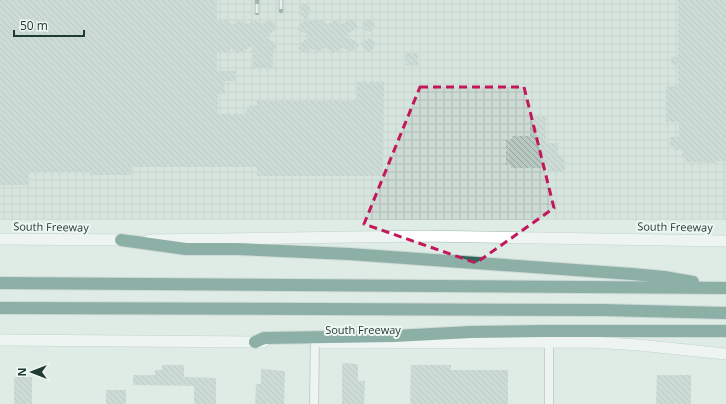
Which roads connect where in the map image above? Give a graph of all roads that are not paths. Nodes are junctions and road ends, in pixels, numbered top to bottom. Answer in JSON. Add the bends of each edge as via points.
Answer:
{"nodes":[{"id":1,"x":0,"y":239,"type":"edge"},
{"id":2,"x":121,"y":240,"type":"junction"},
{"id":3,"x":726,"y":241,"type":"edge"},
{"id":4,"x":0,"y":283,"type":"edge"},
{"id":5,"x":726,"y":288,"type":"edge"},
{"id":6,"x":0,"y":308,"type":"edge"},
{"id":7,"x":726,"y":313,"type":"edge"},
{"id":8,"x":726,"y":331,"type":"edge"},
{"id":9,"x":0,"y":340,"type":"edge"},
{"id":10,"x":255,"y":342,"type":"junction"},
{"id":11,"x":315,"y":343,"type":"junction"},
{"id":12,"x":549,"y":343,"type":"junction"},
{"id":13,"x":726,"y":354,"type":"edge"},
{"id":14,"x":314,"y":404,"type":"edge"},
{"id":15,"x":549,"y":404,"type":"edge"}],
"edges":[{"from":1,"to":2,"type":"main road","name":"South Freeway"},
{"from":2,"to":3,"type":"main road","name":"South Freeway","via":[[422,236]]},
{"from":2,"to":5,"type":"highway","via":[[186,249],[349,254],[632,274]]},
{"from":4,"to":5,"type":"highway"},
{"from":6,"to":7,"type":"highway","name":"South Freeway","via":[[594,310]]},
{"from":8,"to":10,"type":"highway","via":[[471,332],[264,338]]},
{"from":9,"to":10,"type":"main road","name":"South Freeway"},
{"from":10,"to":11,"type":"main road","name":"South Freeway"},
{"from":11,"to":12,"type":"main road","name":"South Freeway"},
{"from":11,"to":14,"type":"street"},
{"from":12,"to":13,"type":"main road","name":"South Freeway","via":[[592,342]]},
{"from":12,"to":15,"type":"street"}]}
